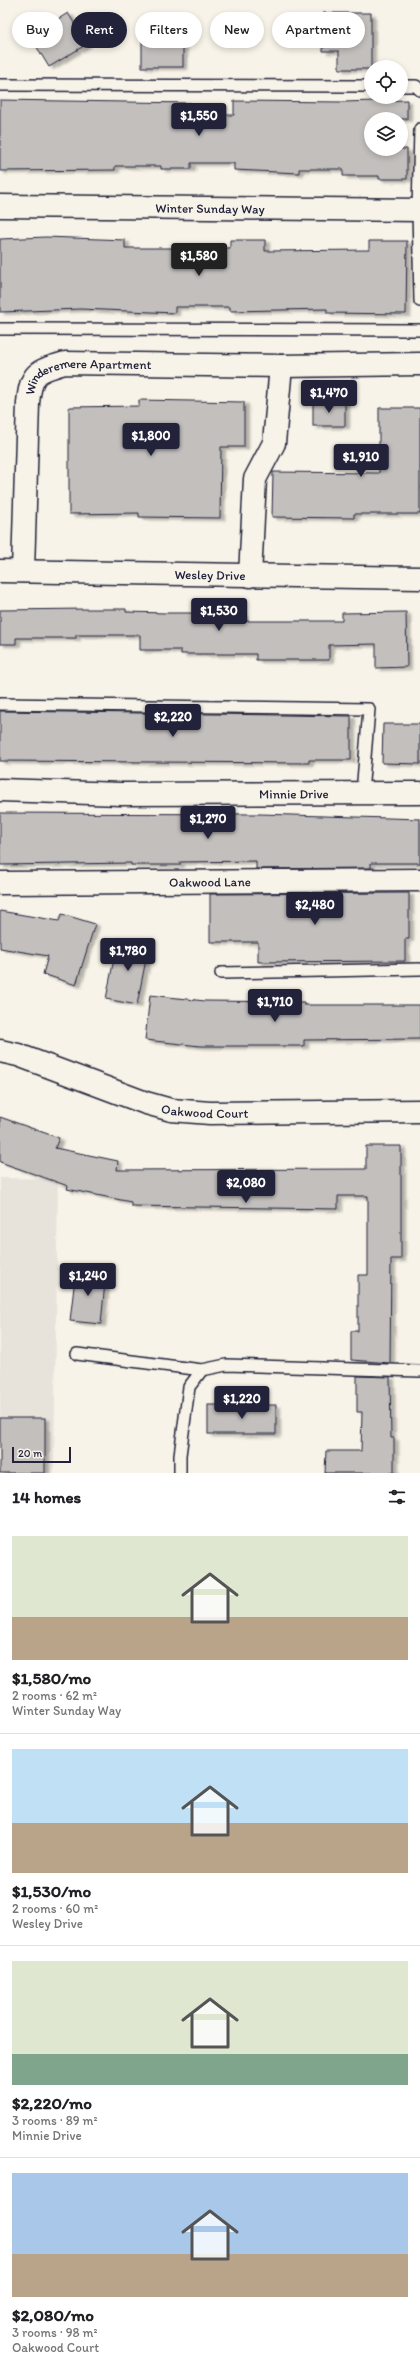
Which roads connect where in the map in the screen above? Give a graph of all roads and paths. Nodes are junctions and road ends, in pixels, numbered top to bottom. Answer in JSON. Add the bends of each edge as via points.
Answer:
{"nodes":[{"id":1,"x":0,"y":85,"type":"edge"},
{"id":2,"x":364,"y":86,"type":"edge"},
{"id":3,"x":408,"y":86,"type":"edge"},
{"id":4,"x":420,"y":90,"type":"edge"},
{"id":5,"x":420,"y":128,"type":"edge"},
{"id":6,"x":0,"y":206,"type":"edge"},
{"id":7,"x":419,"y":210,"type":"edge"},
{"id":8,"x":420,"y":301,"type":"edge"},
{"id":9,"x":0,"y":329,"type":"edge"},
{"id":10,"x":420,"y":330,"type":"edge"},
{"id":11,"x":420,"y":364,"type":"edge"},
{"id":12,"x":281,"y":366,"type":"junction"},
{"id":13,"x":0,"y":571,"type":"edge"},
{"id":14,"x":23,"y":571,"type":"junction"},
{"id":15,"x":250,"y":576,"type":"junction"},
{"id":16,"x":420,"y":578,"type":"edge"},
{"id":17,"x":0,"y":704,"type":"edge"},
{"id":18,"x":0,"y":790,"type":"edge"},
{"id":19,"x":362,"y":793,"type":"junction"},
{"id":20,"x":420,"y":793,"type":"edge"},
{"id":21,"x":420,"y":880,"type":"edge"},
{"id":22,"x":0,"y":883,"type":"edge"},
{"id":23,"x":420,"y":969,"type":"edge"},
{"id":24,"x":221,"y":973,"type":"dead end"},
{"id":25,"x":0,"y":1051,"type":"edge"},
{"id":26,"x":420,"y":1111,"type":"edge"},
{"id":27,"x":78,"y":1354,"type":"dead end"},
{"id":28,"x":202,"y":1370,"type":"junction"},
{"id":29,"x":420,"y":1371,"type":"edge"},
{"id":30,"x":180,"y":1473,"type":"edge"}],
"edges":[{"from":1,"to":2,"type":"lane"},
{"from":3,"to":4,"type":"lane","via":[[416,86]]},
{"from":5,"to":7,"type":"lane"},
{"from":6,"to":7,"type":"street","name":"Winter Sunday Way"},
{"from":7,"to":8,"type":"lane"},
{"from":9,"to":10,"type":"lane"},
{"from":11,"to":12,"type":"street","name":"Winderemere Apartment"},
{"from":12,"to":14,"type":"street","name":"Winderemere Apartment","via":[[66,363],[44,369],[30,382]]},
{"from":12,"to":15,"type":"street","via":[[274,443],[254,479]]},
{"from":13,"to":14,"type":"street","name":"Wesley Drive"},
{"from":14,"to":15,"type":"street","name":"Wesley Drive"},
{"from":15,"to":16,"type":"street","name":"Wesley Drive"},
{"from":17,"to":19,"type":"lane","via":[[368,709]]},
{"from":18,"to":19,"type":"street","name":"Minnie Drive","via":[[121,794]]},
{"from":19,"to":20,"type":"street","name":"Minnie Drive"},
{"from":21,"to":22,"type":"street","name":"Oakwood Lane"},
{"from":23,"to":24,"type":"lane"},
{"from":25,"to":26,"type":"street","name":"Oakwood Court","via":[[18,1055],[171,1110],[210,1113]]},
{"from":27,"to":28,"type":"lane"},
{"from":28,"to":29,"type":"lane","via":[[226,1365]]},
{"from":28,"to":30,"type":"lane","via":[[189,1387]]}]}
